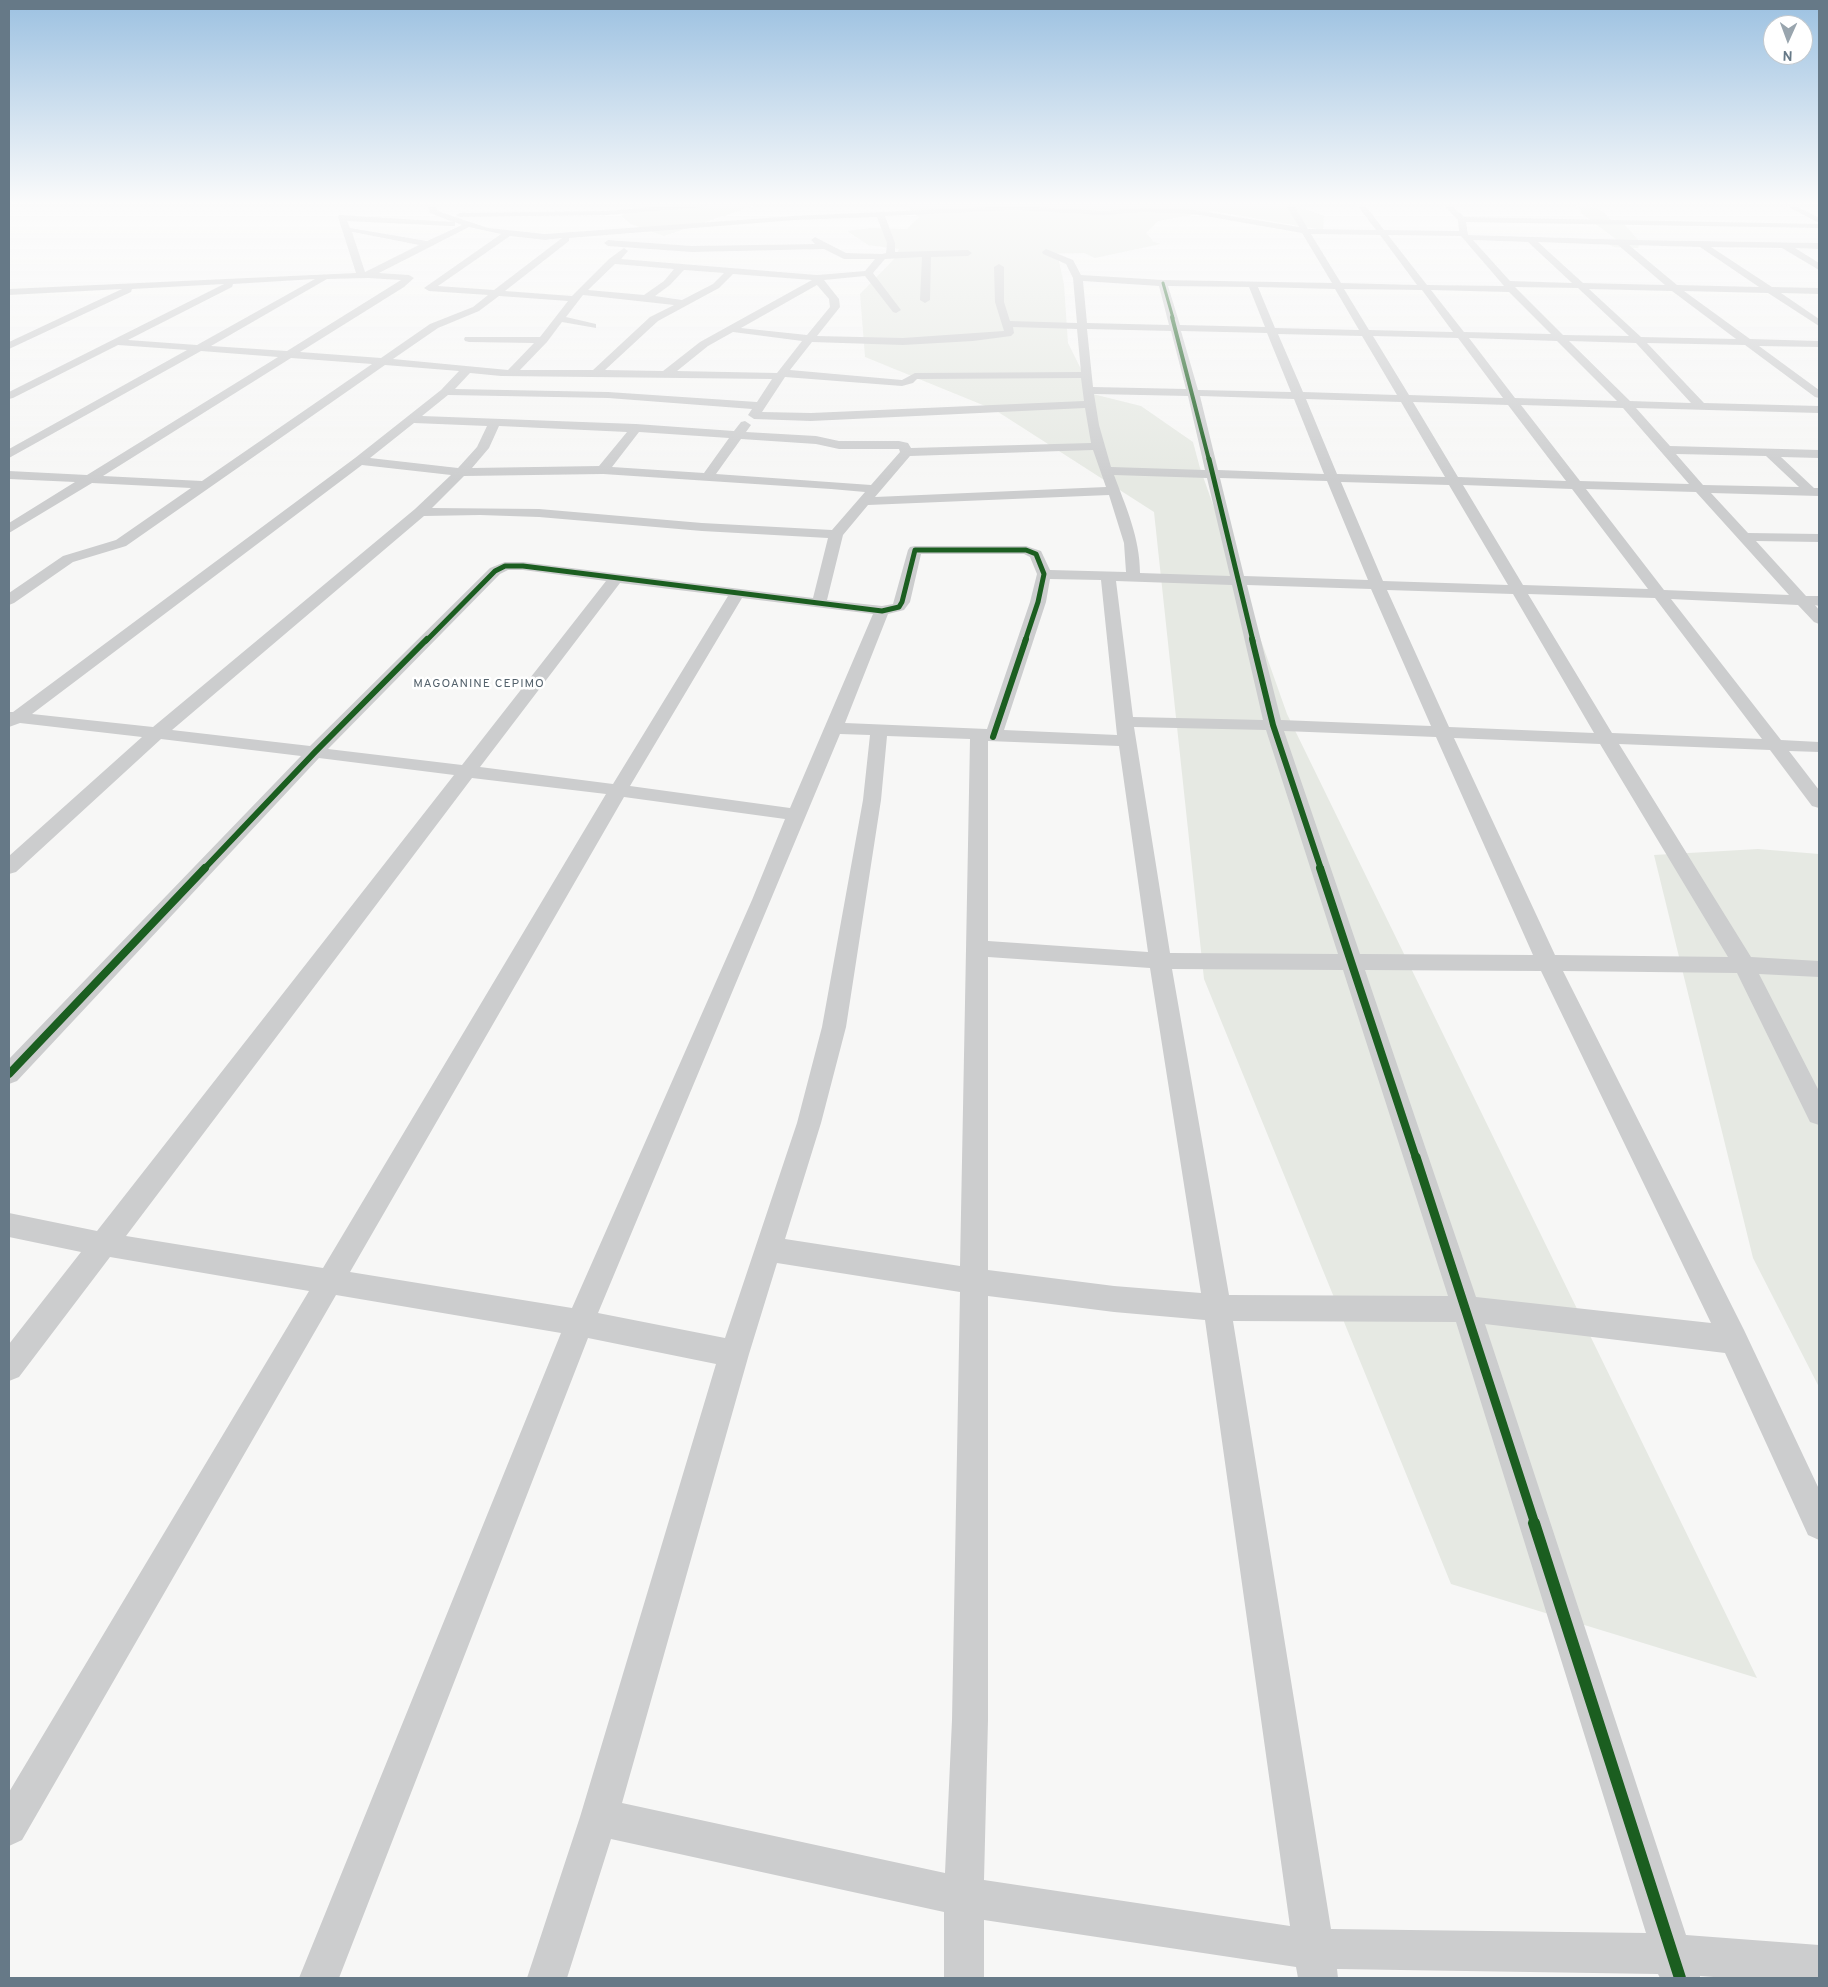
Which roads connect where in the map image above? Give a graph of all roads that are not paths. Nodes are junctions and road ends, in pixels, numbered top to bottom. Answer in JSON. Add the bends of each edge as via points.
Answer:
{"nodes":[{"id":1,"x":23,"y":298,"type":"edge"},
{"id":2,"x":111,"y":298,"type":"edge"},
{"id":3,"x":203,"y":298,"type":"edge"},
{"id":4,"x":289,"y":298,"type":"edge"},
{"id":5,"x":394,"y":298,"type":"edge"},
{"id":6,"x":491,"y":298,"type":"edge"},
{"id":7,"x":577,"y":298,"type":"edge"},
{"id":8,"x":637,"y":298,"type":"edge"},
{"id":9,"x":646,"y":298,"type":"joint"},
{"id":10,"x":693,"y":298,"type":"edge"},
{"id":11,"x":785,"y":298,"type":"edge"},
{"id":12,"x":833,"y":298,"type":"edge"},
{"id":13,"x":886,"y":298,"type":"edge"},
{"id":14,"x":1000,"y":298,"type":"edge"},
{"id":15,"x":1080,"y":298,"type":"edge"},
{"id":16,"x":1167,"y":298,"type":"edge"},
{"id":17,"x":1258,"y":298,"type":"edge"},
{"id":18,"x":1344,"y":298,"type":"edge"},
{"id":19,"x":1432,"y":298,"type":"edge"},
{"id":20,"x":1520,"y":298,"type":"edge"},
{"id":21,"x":1592,"y":298,"type":"edge"},
{"id":22,"x":1687,"y":298,"type":"edge"},
{"id":23,"x":1781,"y":298,"type":"edge"},
{"id":24,"x":683,"y":303,"type":"junction"},
{"id":25,"x":9,"y":304,"type":"edge"},
{"id":26,"x":896,"y":310,"type":"dead end"},
{"id":27,"x":561,"y":319,"type":"junction"},
{"id":28,"x":1819,"y":323,"type":"edge"},
{"id":29,"x":1007,"y":324,"type":"junction"},
{"id":30,"x":592,"y":326,"type":"dead end"},
{"id":31,"x":1083,"y":326,"type":"junction"},
{"id":32,"x":1175,"y":328,"type":"junction"},
{"id":33,"x":731,"y":329,"type":"junction"},
{"id":34,"x":1273,"y":331,"type":"junction"},
{"id":35,"x":1365,"y":333,"type":"junction"},
{"id":36,"x":1460,"y":335,"type":"junction"},
{"id":37,"x":469,"y":338,"type":"dead end"},
{"id":38,"x":1558,"y":338,"type":"junction"},
{"id":39,"x":543,"y":340,"type":"junction"},
{"id":40,"x":810,"y":340,"type":"junction"},
{"id":41,"x":1638,"y":340,"type":"junction"},
{"id":42,"x":115,"y":342,"type":"junction"},
{"id":43,"x":1749,"y":343,"type":"junction"},
{"id":44,"x":1819,"y":344,"type":"edge"},
{"id":45,"x":9,"y":346,"type":"edge"},
{"id":46,"x":200,"y":348,"type":"junction"},
{"id":47,"x":291,"y":355,"type":"junction"},
{"id":48,"x":382,"y":362,"type":"junction"},
{"id":49,"x":469,"y":368,"type":"junction"},
{"id":50,"x":597,"y":372,"type":"junction"},
{"id":51,"x":511,"y":373,"type":"junction"},
{"id":52,"x":666,"y":374,"type":"junction"},
{"id":53,"x":781,"y":375,"type":"junction"},
{"id":54,"x":1087,"y":375,"type":"junction"},
{"id":55,"x":651,"y":390,"type":"junction"},
{"id":56,"x":1088,"y":390,"type":"junction"},
{"id":57,"x":445,"y":392,"type":"junction"},
{"id":58,"x":1193,"y":393,"type":"junction"},
{"id":59,"x":574,"y":394,"type":"junction"},
{"id":60,"x":1819,"y":395,"type":"edge"},
{"id":61,"x":9,"y":396,"type":"edge"},
{"id":62,"x":1298,"y":396,"type":"junction"},
{"id":63,"x":1404,"y":398,"type":"junction"},
{"id":64,"x":1512,"y":402,"type":"junction"},
{"id":65,"x":1090,"y":404,"type":"junction"},
{"id":66,"x":1627,"y":405,"type":"junction"},
{"id":67,"x":1702,"y":408,"type":"junction"},
{"id":68,"x":757,"y":410,"type":"junction"},
{"id":69,"x":1819,"y":410,"type":"edge"},
{"id":70,"x":557,"y":417,"type":"junction"},
{"id":71,"x":412,"y":419,"type":"junction"},
{"id":72,"x":495,"y":422,"type":"junction"},
{"id":73,"x":636,"y":428,"type":"junction"},
{"id":74,"x":737,"y":434,"type":"junction"},
{"id":75,"x":1098,"y":446,"type":"junction"},
{"id":76,"x":1666,"y":450,"type":"junction"},
{"id":77,"x":906,"y":452,"type":"junction"},
{"id":78,"x":1769,"y":452,"type":"junction"},
{"id":79,"x":9,"y":454,"type":"edge"},
{"id":80,"x":1819,"y":454,"type":"edge"},
{"id":81,"x":359,"y":461,"type":"junction"},
{"id":82,"x":603,"y":470,"type":"junction"},
{"id":83,"x":1106,"y":471,"type":"junction"},
{"id":84,"x":460,"y":472,"type":"junction"},
{"id":85,"x":1212,"y":474,"type":"junction"},
{"id":86,"x":9,"y":475,"type":"edge"},
{"id":87,"x":708,"y":477,"type":"junction"},
{"id":88,"x":89,"y":478,"type":"junction"},
{"id":89,"x":1334,"y":478,"type":"junction"},
{"id":90,"x":1454,"y":482,"type":"junction"},
{"id":91,"x":205,"y":485,"type":"junction"},
{"id":92,"x":1577,"y":485,"type":"junction"},
{"id":93,"x":873,"y":490,"type":"junction"},
{"id":94,"x":1700,"y":490,"type":"junction"},
{"id":95,"x":1114,"y":491,"type":"junction"},
{"id":96,"x":1815,"y":492,"type":"edge"},
{"id":97,"x":862,"y":501,"type":"junction"},
{"id":98,"x":420,"y":512,"type":"junction"},
{"id":99,"x":9,"y":529,"type":"edge"},
{"id":100,"x":836,"y":534,"type":"junction"},
{"id":101,"x":1743,"y":536,"type":"junction"},
{"id":102,"x":1819,"y":538,"type":"edge"},
{"id":103,"x":1044,"y":574,"type":"junction"},
{"id":104,"x":1121,"y":577,"type":"junction"},
{"id":105,"x":614,"y":579,"type":"junction"},
{"id":106,"x":1238,"y":581,"type":"junction"},
{"id":107,"x":1377,"y":585,"type":"junction"},
{"id":108,"x":1519,"y":590,"type":"junction"},
{"id":109,"x":737,"y":594,"type":"junction"},
{"id":110,"x":1659,"y":594,"type":"junction"},
{"id":111,"x":9,"y":600,"type":"edge"},
{"id":112,"x":1802,"y":601,"type":"junction"},
{"id":113,"x":1819,"y":602,"type":"edge"},
{"id":114,"x":819,"y":603,"type":"junction"},
{"id":115,"x":882,"y":611,"type":"junction"},
{"id":116,"x":1819,"y":619,"type":"edge"},
{"id":117,"x":11,"y":719,"type":"edge"},
{"id":118,"x":1274,"y":725,"type":"junction"},
{"id":119,"x":834,"y":728,"type":"junction"},
{"id":120,"x":878,"y":731,"type":"junction"},
{"id":121,"x":1126,"y":732,"type":"junction"},
{"id":122,"x":157,"y":733,"type":"junction"},
{"id":123,"x":1444,"y":733,"type":"junction"},
{"id":124,"x":986,"y":736,"type":"junction"},
{"id":125,"x":1606,"y":738,"type":"junction"},
{"id":126,"x":1775,"y":745,"type":"junction"},
{"id":127,"x":1819,"y":748,"type":"edge"},
{"id":128,"x":315,"y":752,"type":"junction"},
{"id":129,"x":467,"y":771,"type":"junction"},
{"id":130,"x":618,"y":790,"type":"junction"},
{"id":131,"x":1819,"y":802,"type":"edge"},
{"id":132,"x":796,"y":815,"type":"junction"},
{"id":133,"x":9,"y":867,"type":"edge"},
{"id":134,"x":976,"y":948,"type":"junction"},
{"id":135,"x":1160,"y":961,"type":"junction"},
{"id":136,"x":1352,"y":962,"type":"junction"},
{"id":137,"x":1548,"y":963,"type":"junction"},
{"id":138,"x":1744,"y":965,"type":"junction"},
{"id":139,"x":1819,"y":969,"type":"edge"},
{"id":140,"x":9,"y":1074,"type":"edge"},
{"id":141,"x":1819,"y":1114,"type":"edge"},
{"id":142,"x":9,"y":1225,"type":"edge"},
{"id":143,"x":103,"y":1244,"type":"junction"},
{"id":144,"x":769,"y":1249,"type":"junction"},
{"id":145,"x":331,"y":1280,"type":"junction"},
{"id":146,"x":974,"y":1282,"type":"junction"},
{"id":147,"x":1217,"y":1308,"type":"junction"},
{"id":148,"x":1466,"y":1309,"type":"junction"},
{"id":149,"x":580,"y":1323,"type":"junction"},
{"id":150,"x":1734,"y":1340,"type":"junction"},
{"id":151,"x":734,"y":1354,"type":"junction"},
{"id":152,"x":9,"y":1367,"type":"edge"},
{"id":153,"x":1819,"y":1524,"type":"edge"},
{"id":154,"x":599,"y":1817,"type":"junction"},
{"id":155,"x":9,"y":1827,"type":"edge"},
{"id":156,"x":964,"y":1897,"type":"junction"},
{"id":157,"x":1316,"y":1964,"type":"edge"},
{"id":158,"x":1819,"y":1965,"type":"edge"},
{"id":159,"x":1677,"y":1966,"type":"edge"},
{"id":160,"x":319,"y":1978,"type":"edge"},
{"id":161,"x":547,"y":1978,"type":"edge"},
{"id":162,"x":964,"y":1978,"type":"edge"}],
"edges":[{"from":1,"to":25,"type":"street"},
{"from":2,"to":45,"type":"street"},
{"from":3,"to":42,"type":"street"},
{"from":4,"to":46,"type":"street"},
{"from":5,"to":47,"type":"street"},
{"from":6,"to":48,"type":"street","via":[[472,312],[434,326]]},
{"from":7,"to":27,"type":"street"},
{"from":8,"to":9,"type":"street"},
{"from":9,"to":24,"type":"street"},
{"from":10,"to":24,"type":"street"},
{"from":11,"to":33,"type":"street"},
{"from":12,"to":40,"type":"street","via":[[836,304]]},
{"from":13,"to":26,"type":"street"},
{"from":14,"to":29,"type":"street"},
{"from":15,"to":31,"type":"street"},
{"from":16,"to":32,"type":"street"},
{"from":17,"to":34,"type":"street"},
{"from":18,"to":35,"type":"street"},
{"from":19,"to":36,"type":"street"},
{"from":20,"to":38,"type":"street"},
{"from":21,"to":41,"type":"street"},
{"from":22,"to":43,"type":"street"},
{"from":23,"to":28,"type":"street"},
{"from":24,"to":50,"type":"street","via":[[640,330]]},
{"from":27,"to":30,"type":"street"},
{"from":27,"to":39,"type":"street"},
{"from":29,"to":31,"type":"street"},
{"from":29,"to":40,"type":"street","via":[[1007,334],[984,336]]},
{"from":31,"to":32,"type":"street"},
{"from":31,"to":54,"type":"street"},
{"from":32,"to":34,"type":"street"},
{"from":32,"to":58,"type":"street"},
{"from":33,"to":40,"type":"street"},
{"from":33,"to":52,"type":"street","via":[[694,350]]},
{"from":34,"to":35,"type":"street"},
{"from":34,"to":62,"type":"street"},
{"from":35,"to":36,"type":"street"},
{"from":35,"to":63,"type":"street"},
{"from":36,"to":38,"type":"street"},
{"from":36,"to":64,"type":"street"},
{"from":37,"to":39,"type":"street"},
{"from":38,"to":41,"type":"street"},
{"from":38,"to":66,"type":"street"},
{"from":39,"to":51,"type":"street"},
{"from":40,"to":53,"type":"street"},
{"from":41,"to":43,"type":"street"},
{"from":41,"to":67,"type":"street"},
{"from":42,"to":46,"type":"street"},
{"from":42,"to":61,"type":"street"},
{"from":43,"to":44,"type":"street"},
{"from":43,"to":60,"type":"street"},
{"from":46,"to":47,"type":"street"},
{"from":46,"to":79,"type":"street"},
{"from":47,"to":48,"type":"street"},
{"from":47,"to":88,"type":"street"},
{"from":48,"to":49,"type":"street"},
{"from":48,"to":91,"type":"street"},
{"from":49,"to":51,"type":"street"},
{"from":49,"to":57,"type":"street"},
{"from":50,"to":51,"type":"street"},
{"from":50,"to":52,"type":"street"},
{"from":52,"to":53,"type":"street"},
{"from":52,"to":55,"type":"street"},
{"from":53,"to":54,"type":"street","via":[[902,383],[915,376]]},
{"from":53,"to":68,"type":"street"},
{"from":54,"to":56,"type":"street"},
{"from":55,"to":59,"type":"street"},
{"from":55,"to":68,"type":"street"},
{"from":56,"to":58,"type":"street"},
{"from":56,"to":65,"type":"street"},
{"from":57,"to":59,"type":"street"},
{"from":57,"to":71,"type":"street"},
{"from":58,"to":62,"type":"street"},
{"from":58,"to":85,"type":"street"},
{"from":59,"to":70,"type":"street"},
{"from":62,"to":63,"type":"street"},
{"from":62,"to":89,"type":"street"},
{"from":63,"to":64,"type":"street"},
{"from":63,"to":90,"type":"street"},
{"from":64,"to":66,"type":"street"},
{"from":64,"to":92,"type":"street"},
{"from":65,"to":68,"type":"street","via":[[804,417]]},
{"from":65,"to":75,"type":"street"},
{"from":66,"to":67,"type":"street"},
{"from":66,"to":76,"type":"street"},
{"from":67,"to":69,"type":"street"},
{"from":68,"to":74,"type":"street"},
{"from":70,"to":72,"type":"street"},
{"from":70,"to":73,"type":"street"},
{"from":71,"to":72,"type":"street"},
{"from":71,"to":81,"type":"street"},
{"from":72,"to":84,"type":"street","via":[[483,448]]},
{"from":73,"to":74,"type":"street"},
{"from":73,"to":82,"type":"street"},
{"from":74,"to":77,"type":"street","via":[[816,440],[839,445],[899,445],[904,446]]},
{"from":74,"to":87,"type":"street"},
{"from":75,"to":77,"type":"street"},
{"from":75,"to":83,"type":"street"},
{"from":76,"to":78,"type":"street"},
{"from":76,"to":94,"type":"street"},
{"from":77,"to":93,"type":"street"},
{"from":78,"to":80,"type":"street"},
{"from":78,"to":96,"type":"street"},
{"from":81,"to":84,"type":"street"},
{"from":81,"to":117,"type":"street"},
{"from":82,"to":84,"type":"street"},
{"from":82,"to":87,"type":"street"},
{"from":83,"to":85,"type":"street"},
{"from":83,"to":95,"type":"street"},
{"from":84,"to":98,"type":"street"},
{"from":85,"to":89,"type":"street"},
{"from":85,"to":106,"type":"street"},
{"from":86,"to":88,"type":"street"},
{"from":87,"to":93,"type":"street"},
{"from":88,"to":91,"type":"street"},
{"from":88,"to":99,"type":"street"},
{"from":89,"to":90,"type":"street"},
{"from":89,"to":107,"type":"street"},
{"from":90,"to":92,"type":"street"},
{"from":90,"to":108,"type":"street"},
{"from":91,"to":111,"type":"street","via":[[122,543],[68,559]]},
{"from":92,"to":94,"type":"street"},
{"from":92,"to":110,"type":"street"},
{"from":93,"to":97,"type":"street"},
{"from":94,"to":96,"type":"street"},
{"from":94,"to":101,"type":"street"},
{"from":95,"to":97,"type":"street"},
{"from":95,"to":104,"type":"street","via":[[1130,537],[1134,562]]},
{"from":97,"to":100,"type":"street"},
{"from":98,"to":100,"type":"street","via":[[539,512]]},
{"from":98,"to":122,"type":"street"},
{"from":100,"to":114,"type":"street"},
{"from":101,"to":102,"type":"street"},
{"from":101,"to":112,"type":"street"},
{"from":103,"to":104,"type":"street"},
{"from":103,"to":115,"type":"street","via":[[1036,554],[1026,550],[915,550],[902,602],[899,607]]},
{"from":103,"to":124,"type":"street","via":[[1038,602]]},
{"from":104,"to":106,"type":"street"},
{"from":104,"to":121,"type":"street"},
{"from":105,"to":109,"type":"street"},
{"from":105,"to":128,"type":"street","via":[[523,566],[499,568]]},
{"from":105,"to":129,"type":"street"},
{"from":106,"to":107,"type":"street"},
{"from":106,"to":118,"type":"street"},
{"from":107,"to":108,"type":"street"},
{"from":107,"to":123,"type":"street"},
{"from":108,"to":110,"type":"street"},
{"from":108,"to":125,"type":"street"},
{"from":109,"to":114,"type":"street"},
{"from":109,"to":130,"type":"street"},
{"from":110,"to":112,"type":"street"},
{"from":110,"to":126,"type":"street"},
{"from":112,"to":113,"type":"street"},
{"from":112,"to":116,"type":"street"},
{"from":114,"to":115,"type":"street"},
{"from":115,"to":119,"type":"street"},
{"from":117,"to":122,"type":"street"},
{"from":118,"to":121,"type":"street"},
{"from":118,"to":123,"type":"street"},
{"from":118,"to":136,"type":"street"},
{"from":119,"to":120,"type":"street"},
{"from":119,"to":132,"type":"street"},
{"from":120,"to":124,"type":"street"},
{"from":120,"to":144,"type":"street","via":[[872,800],[834,1027],[809,1123]]},
{"from":121,"to":124,"type":"street"},
{"from":121,"to":135,"type":"street"},
{"from":122,"to":128,"type":"street"},
{"from":122,"to":133,"type":"street"},
{"from":123,"to":125,"type":"street"},
{"from":123,"to":137,"type":"street"},
{"from":124,"to":134,"type":"street"},
{"from":125,"to":126,"type":"street"},
{"from":125,"to":138,"type":"street"},
{"from":126,"to":127,"type":"street"},
{"from":126,"to":131,"type":"street"},
{"from":128,"to":129,"type":"street"},
{"from":128,"to":140,"type":"street"},
{"from":129,"to":130,"type":"street"},
{"from":129,"to":143,"type":"street"},
{"from":130,"to":132,"type":"street"},
{"from":130,"to":145,"type":"street"},
{"from":132,"to":149,"type":"street"},
{"from":134,"to":135,"type":"street"},
{"from":134,"to":146,"type":"street"},
{"from":135,"to":136,"type":"street"},
{"from":135,"to":147,"type":"street"},
{"from":136,"to":137,"type":"street"},
{"from":136,"to":148,"type":"street"},
{"from":137,"to":138,"type":"street"},
{"from":137,"to":150,"type":"street"},
{"from":138,"to":139,"type":"street"},
{"from":138,"to":141,"type":"street"},
{"from":142,"to":143,"type":"street"},
{"from":143,"to":145,"type":"street"},
{"from":143,"to":152,"type":"street"},
{"from":144,"to":146,"type":"street"},
{"from":144,"to":151,"type":"street"},
{"from":145,"to":149,"type":"street"},
{"from":145,"to":155,"type":"street"},
{"from":146,"to":147,"type":"street","via":[[1114,1300]]},
{"from":146,"to":156,"type":"street","via":[[970,1720]]},
{"from":147,"to":148,"type":"street"},
{"from":147,"to":157,"type":"street"},
{"from":148,"to":150,"type":"street"},
{"from":148,"to":159,"type":"street"},
{"from":149,"to":151,"type":"street"},
{"from":149,"to":160,"type":"street"},
{"from":150,"to":153,"type":"street"},
{"from":151,"to":154,"type":"street"},
{"from":154,"to":156,"type":"street"},
{"from":154,"to":161,"type":"street"},
{"from":156,"to":157,"type":"street"},
{"from":156,"to":162,"type":"street"},
{"from":157,"to":159,"type":"street"},
{"from":158,"to":159,"type":"street"}]}
